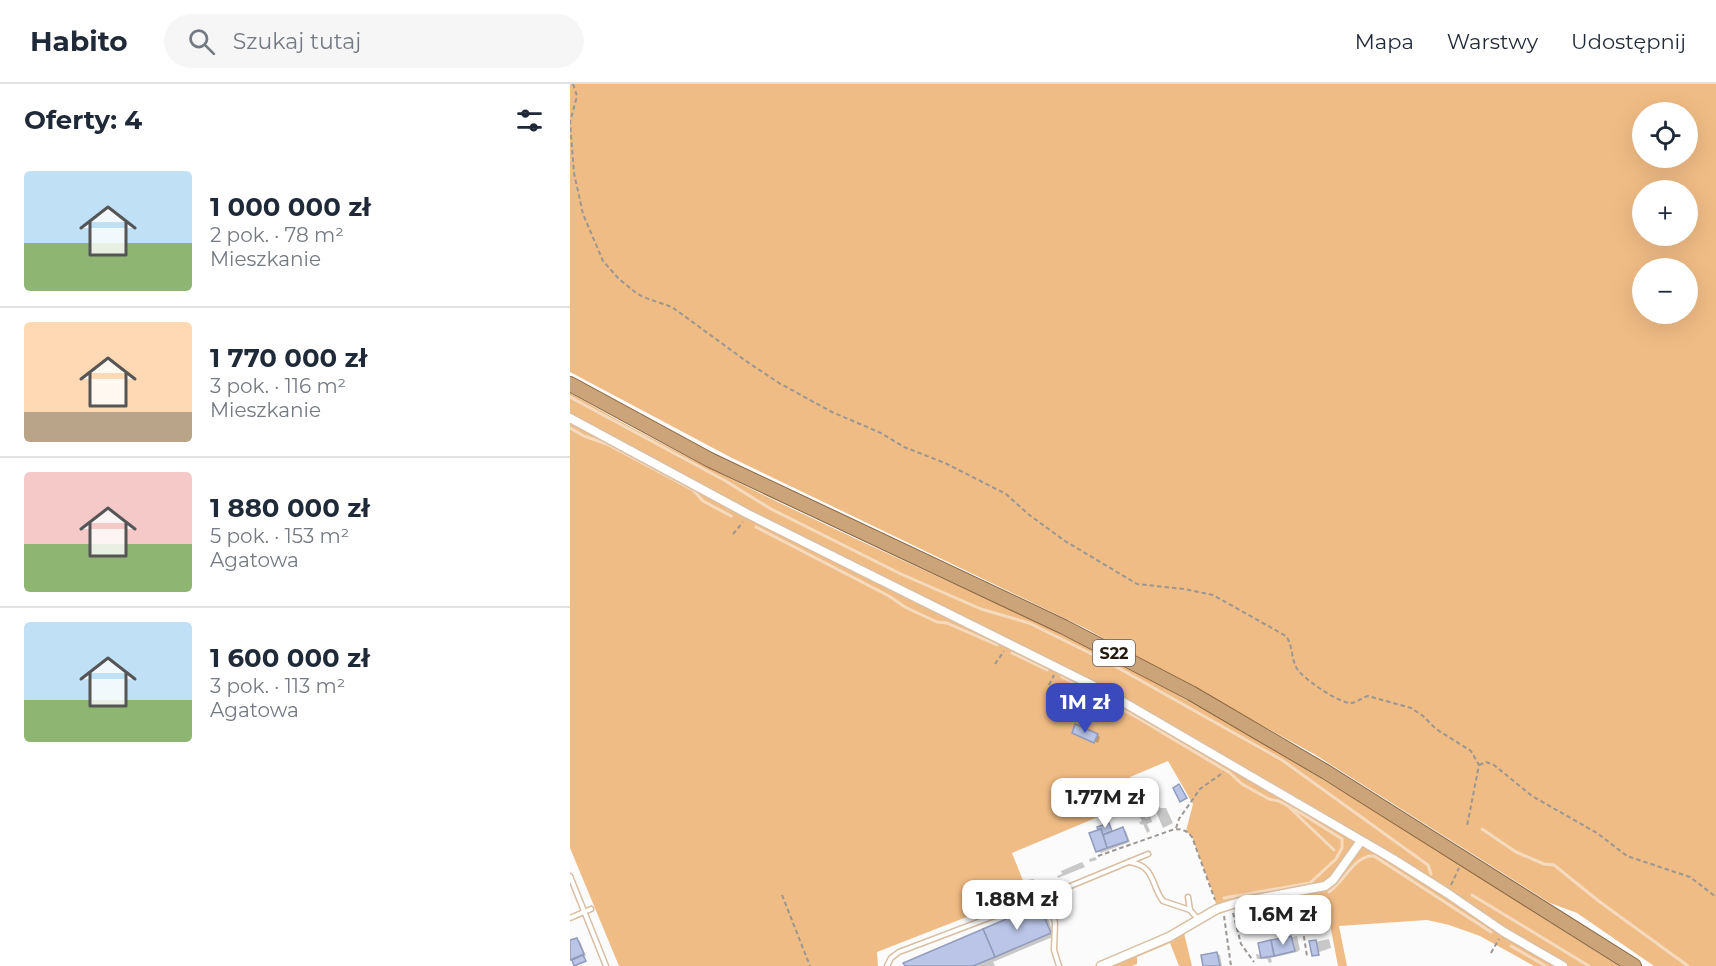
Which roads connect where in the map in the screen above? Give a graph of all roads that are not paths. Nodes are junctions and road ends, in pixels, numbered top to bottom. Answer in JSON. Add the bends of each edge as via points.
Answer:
{"nodes":[{"id":1,"x":570,"y":384,"type":"edge"},
{"id":2,"x":570,"y":418,"type":"edge"},
{"id":3,"x":1361,"y":841,"type":"junction"},
{"id":4,"x":1148,"y":854,"type":"dead end"},
{"id":5,"x":1129,"y":862,"type":"junction"},
{"id":6,"x":570,"y":876,"type":"edge"},
{"id":7,"x":1049,"y":895,"type":"junction"},
{"id":8,"x":1188,"y":897,"type":"dead end"},
{"id":9,"x":591,"y":909,"type":"dead end"},
{"id":10,"x":1190,"y":910,"type":"junction"},
{"id":11,"x":585,"y":912,"type":"junction"},
{"id":12,"x":570,"y":918,"type":"edge"},
{"id":13,"x":1198,"y":919,"type":"junction"},
{"id":14,"x":606,"y":966,"type":"edge"},
{"id":15,"x":888,"y":966,"type":"edge"},
{"id":16,"x":1059,"y":966,"type":"edge"},
{"id":17,"x":1101,"y":966,"type":"edge"},
{"id":18,"x":1563,"y":966,"type":"edge"},
{"id":19,"x":1634,"y":966,"type":"edge"}],
"edges":[{"from":1,"to":19,"type":"highway","number":"S22","via":[[710,460],[1064,627],[1191,693],[1317,766]]},
{"from":2,"to":3,"type":"street","via":[[748,514],[1106,692]]},
{"from":3,"to":13,"type":"street","via":[[1328,885],[1232,904]]},
{"from":3,"to":18,"type":"street"},
{"from":4,"to":5,"type":"lane"},
{"from":5,"to":7,"type":"lane"},
{"from":5,"to":10,"type":"lane","via":[[1147,870],[1162,901]]},
{"from":6,"to":11,"type":"lane"},
{"from":7,"to":15,"type":"lane","via":[[899,952]]},
{"from":7,"to":16,"type":"lane"},
{"from":8,"to":10,"type":"lane"},
{"from":9,"to":11,"type":"lane"},
{"from":10,"to":13,"type":"lane"},
{"from":11,"to":12,"type":"lane"},
{"from":11,"to":14,"type":"lane"},
{"from":13,"to":17,"type":"street","via":[[1169,937]]}]}
